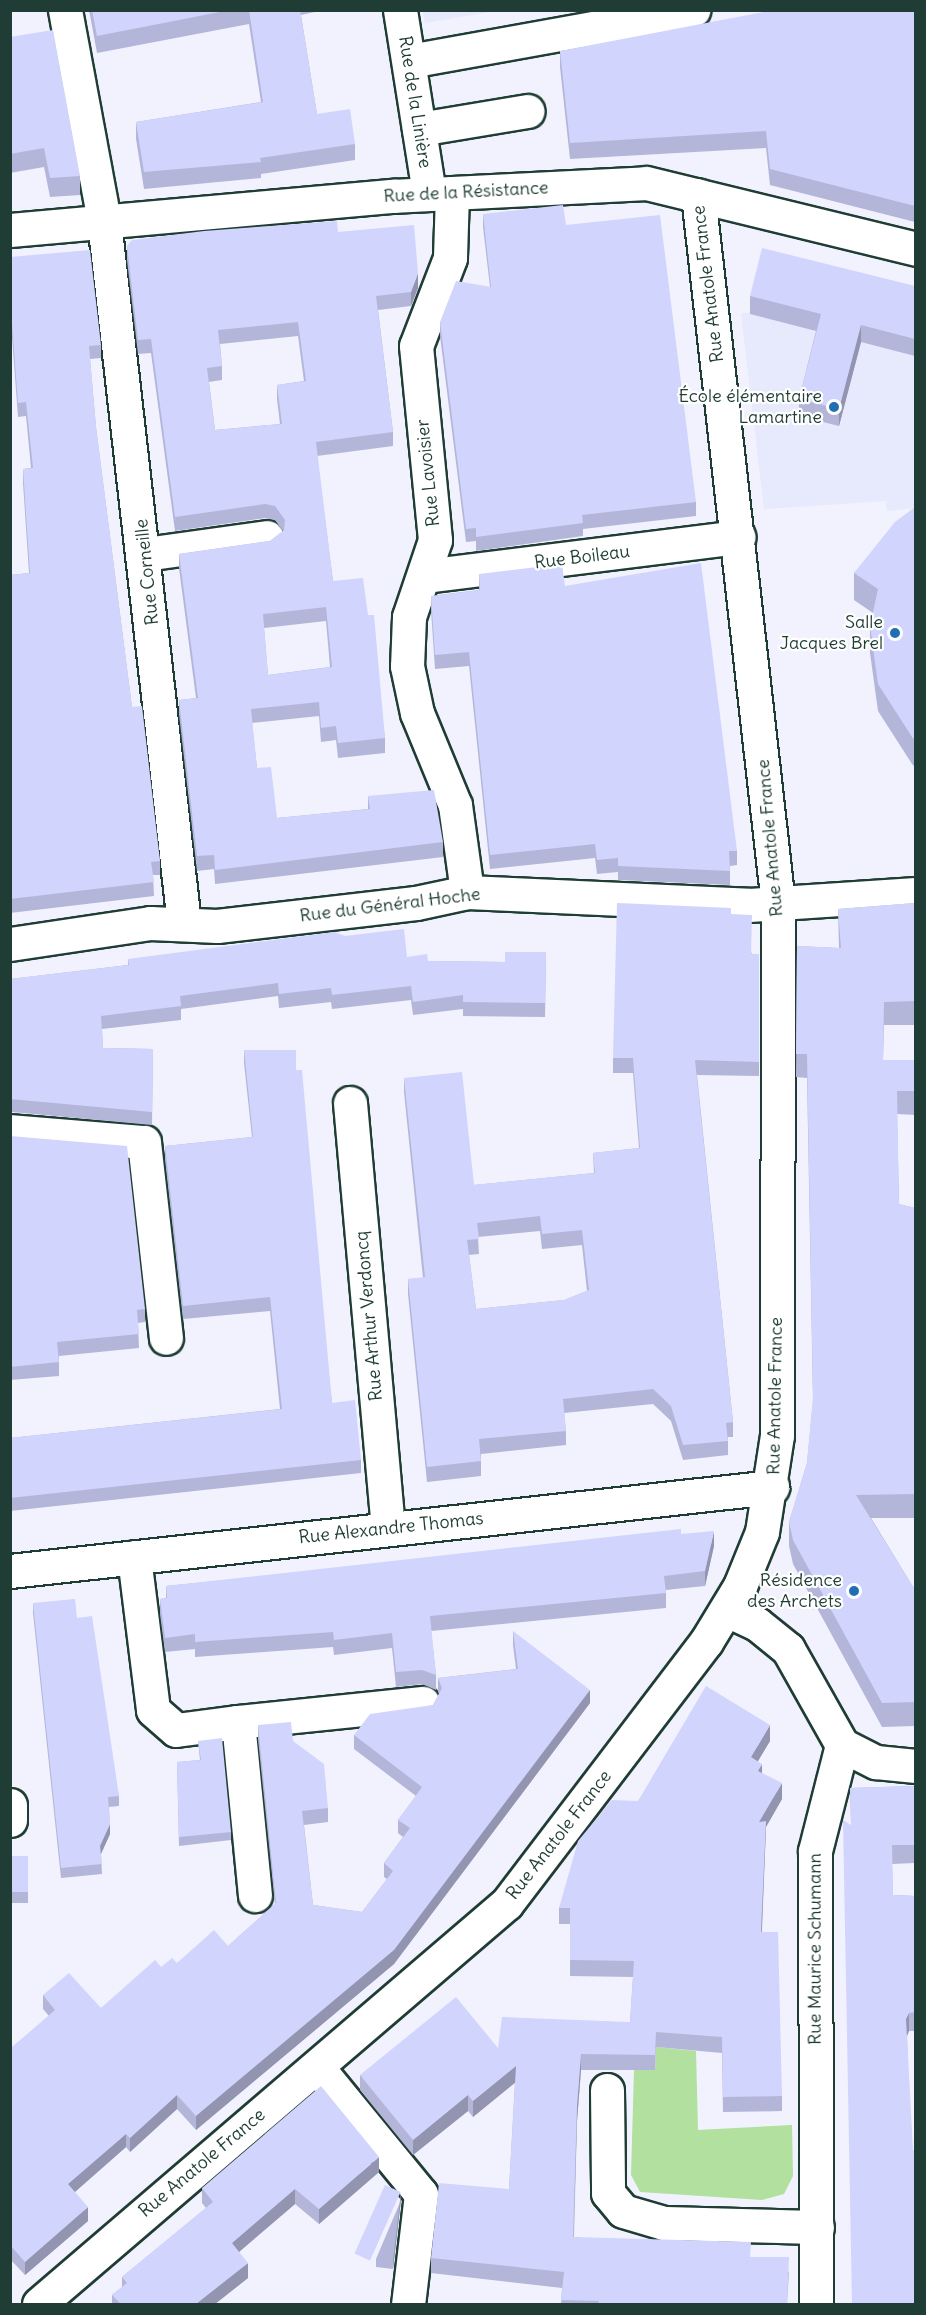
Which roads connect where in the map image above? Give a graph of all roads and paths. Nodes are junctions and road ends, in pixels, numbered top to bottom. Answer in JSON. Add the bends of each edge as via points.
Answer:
{"nodes":[{"id":1,"x":65,"y":10,"type":"edge"},
{"id":2,"x":400,"y":10,"type":"edge"},
{"id":3,"x":693,"y":10,"type":"edge"},
{"id":4,"x":577,"y":21,"type":"edge"},
{"id":5,"x":409,"y":62,"type":"junction"},
{"id":6,"x":528,"y":111,"type":"dead end"},
{"id":7,"x":419,"y":129,"type":"junction"},
{"id":8,"x":440,"y":193,"type":"junction"},
{"id":9,"x":698,"y":195,"type":"junction"},
{"id":10,"x":104,"y":221,"type":"junction"},
{"id":11,"x":10,"y":230,"type":"edge"},
{"id":12,"x":915,"y":249,"type":"edge"},
{"id":13,"x":267,"y":537,"type":"dead end"},
{"id":14,"x":739,"y":537,"type":"junction"},
{"id":15,"x":145,"y":554,"type":"junction"},
{"id":16,"x":424,"y":576,"type":"junction"},
{"id":17,"x":467,"y":892,"type":"junction"},
{"id":18,"x":915,"y":894,"type":"edge"},
{"id":19,"x":778,"y":904,"type":"junction"},
{"id":20,"x":184,"y":922,"type":"junction"},
{"id":21,"x":10,"y":944,"type":"edge"},
{"id":22,"x":350,"y":1103,"type":"dead end"},
{"id":23,"x":10,"y":1131,"type":"edge"},
{"id":24,"x":166,"y":1338,"type":"dead end"},
{"id":25,"x":772,"y":1487,"type":"junction"},
{"id":26,"x":388,"y":1528,"type":"junction"},
{"id":27,"x":134,"y":1557,"type":"junction"},
{"id":28,"x":10,"y":1571,"type":"edge"},
{"id":29,"x":727,"y":1610,"type":"junction"},
{"id":30,"x":423,"y":1703,"type":"dead end"},
{"id":31,"x":238,"y":1722,"type":"junction"},
{"id":32,"x":842,"y":1745,"type":"junction"},
{"id":33,"x":915,"y":1766,"type":"edge"},
{"id":34,"x":10,"y":1805,"type":"edge"},
{"id":35,"x":10,"y":1820,"type":"edge"},
{"id":36,"x":255,"y":1895,"type":"dead end"},
{"id":37,"x":317,"y":2067,"type":"junction"},
{"id":38,"x":607,"y":2090,"type":"dead end"},
{"id":39,"x":817,"y":2227,"type":"junction"},
{"id":40,"x":39,"y":2304,"type":"edge"},
{"id":41,"x":408,"y":2304,"type":"edge"},
{"id":42,"x":816,"y":2304,"type":"edge"}],
"edges":[{"from":1,"to":10,"type":"street","name":"Rue Corneille"},
{"from":2,"to":5,"type":"street","name":"Rue de la Linière"},
{"from":3,"to":4,"type":"street"},
{"from":4,"to":5,"type":"street"},
{"from":5,"to":7,"type":"street","name":"Rue de la Linière"},
{"from":6,"to":7,"type":"street"},
{"from":7,"to":8,"type":"street","name":"Rue de la Linière"},
{"from":8,"to":9,"type":"street","name":"Rue de la Résistance","via":[[646,183]]},
{"from":8,"to":10,"type":"street","name":"Rue de la Résistance"},
{"from":8,"to":16,"type":"street","name":"Rue Lavoisier","via":[[450,258],[416,346],[434,522]]},
{"from":9,"to":12,"type":"street","name":"Rue de la Résistance"},
{"from":9,"to":14,"type":"street","name":"Rue Anatole France"},
{"from":10,"to":11,"type":"street","name":"Rue de la Résistance"},
{"from":10,"to":15,"type":"street","name":"Rue Corneille"},
{"from":13,"to":15,"type":"street"},
{"from":14,"to":16,"type":"street","name":"Rue Boileau"},
{"from":14,"to":19,"type":"street","name":"Rue Anatole France"},
{"from":15,"to":20,"type":"street","name":"Rue Corneille"},
{"from":16,"to":17,"type":"street","name":"Rue Lavoisier","via":[[409,617],[408,675],[417,713],[455,805]]},
{"from":17,"to":19,"type":"street","name":"Rue du Général Hoche"},
{"from":17,"to":20,"type":"street","name":"Rue du Général Hoche","via":[[416,903],[217,926]]},
{"from":18,"to":19,"type":"street","name":"Rue du Général Hoche"},
{"from":19,"to":25,"type":"street","name":"Rue Anatole France"},
{"from":20,"to":21,"type":"street","name":"Rue du Général Hoche"},
{"from":22,"to":26,"type":"street","name":"Rue Arthur Verdoncq"},
{"from":23,"to":24,"type":"street","via":[[144,1142]]},
{"from":25,"to":26,"type":"street","name":"Rue Alexandre Thomas"},
{"from":25,"to":29,"type":"street","name":"Rue Anatole France","via":[[754,1552]]},
{"from":26,"to":27,"type":"street","name":"Rue Alexandre Thomas"},
{"from":27,"to":28,"type":"street","name":"Rue Alexandre Thomas"},
{"from":27,"to":31,"type":"street","via":[[153,1710],[176,1730]]},
{"from":29,"to":32,"type":"street","via":[[757,1624],[788,1649]]},
{"from":29,"to":37,"type":"street","name":"Rue Anatole France","via":[[507,1903]]},
{"from":30,"to":31,"type":"street"},
{"from":31,"to":36,"type":"street"},
{"from":32,"to":33,"type":"street","via":[[876,1762]]},
{"from":32,"to":39,"type":"street","name":"Rue Maurice Schumann","via":[[815,1851]]},
{"from":34,"to":35,"type":"street"},
{"from":37,"to":40,"type":"street","name":"Rue Anatole France"},
{"from":37,"to":41,"type":"street","via":[[421,2194]]},
{"from":38,"to":39,"type":"street","via":[[608,2193],[623,2211],[664,2223]]},
{"from":39,"to":42,"type":"street","name":"Rue Maurice Schumann"}]}
